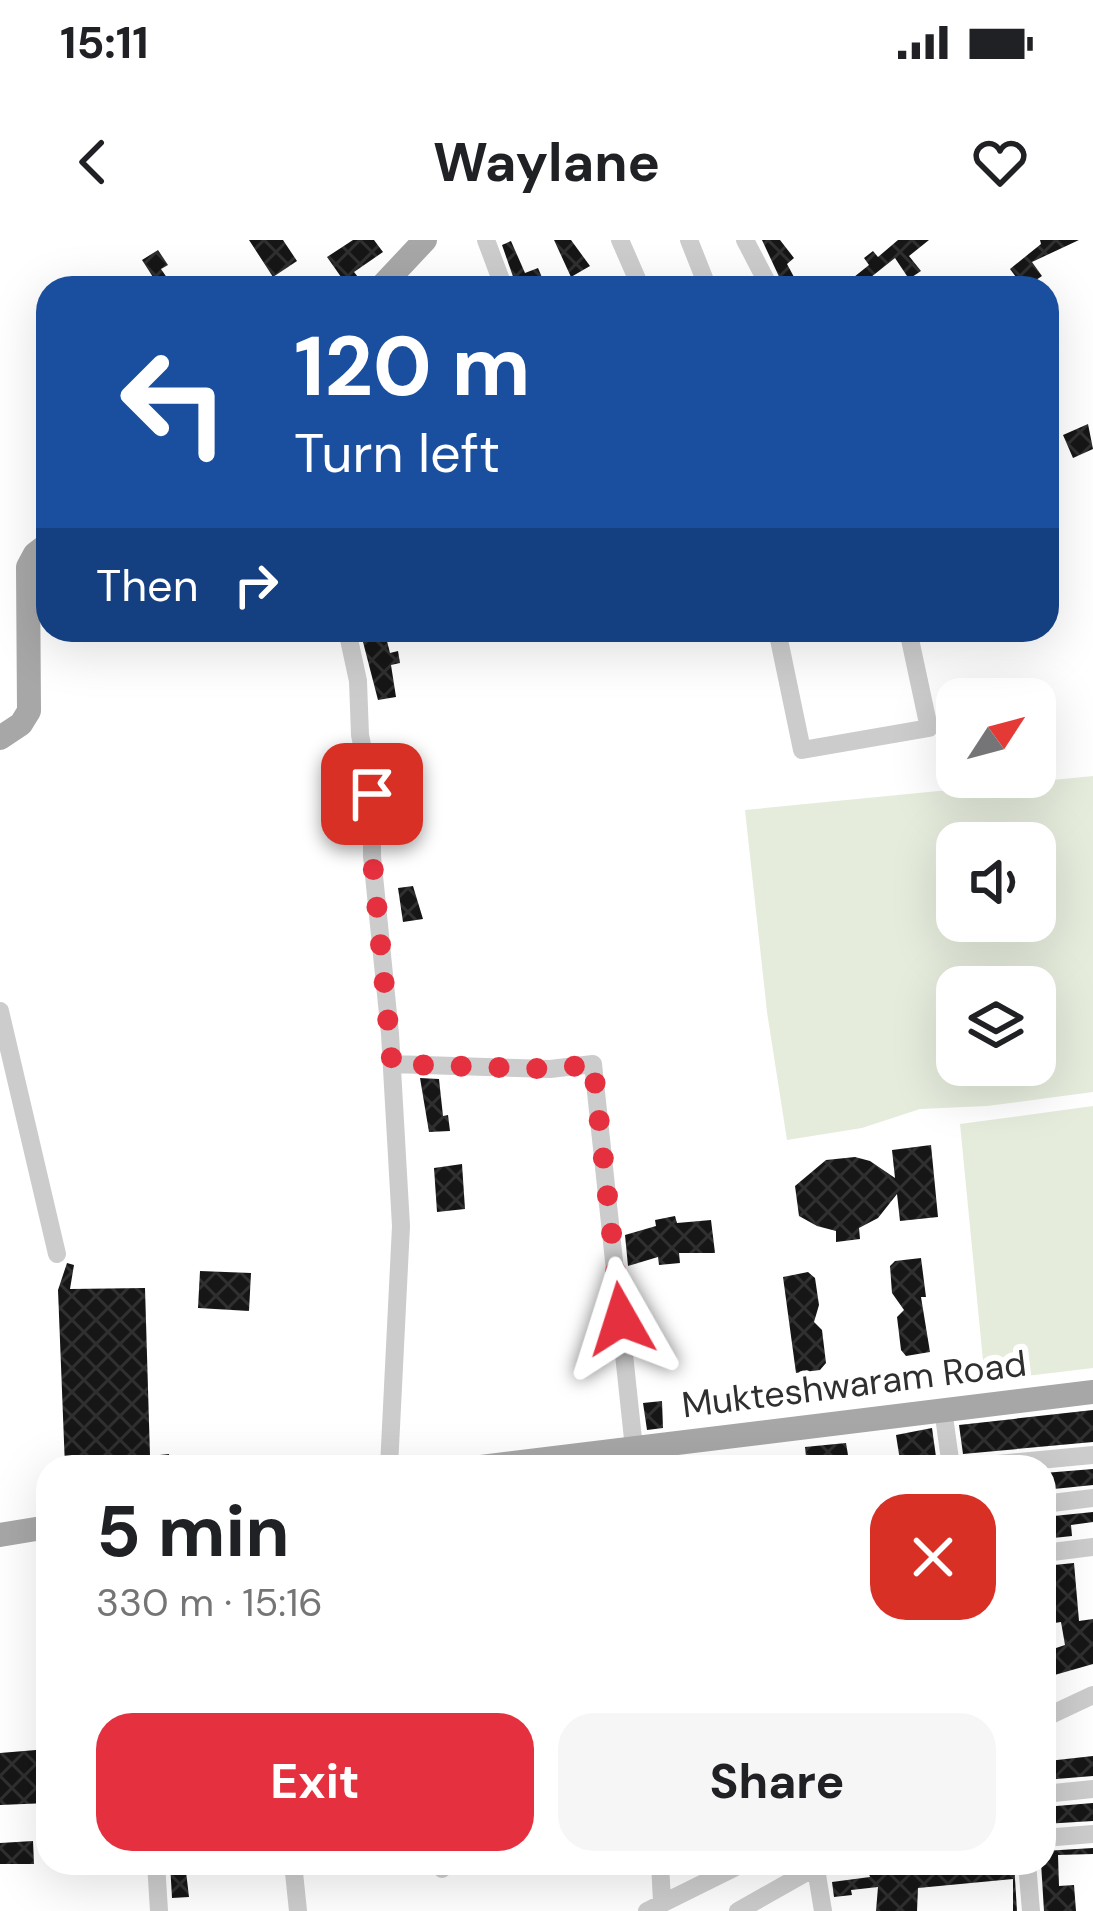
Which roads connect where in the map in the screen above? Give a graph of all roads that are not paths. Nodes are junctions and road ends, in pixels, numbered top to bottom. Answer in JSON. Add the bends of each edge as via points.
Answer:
{"nodes":[{"id":1,"x":425,"y":240,"type":"edge"},
{"id":2,"x":486,"y":240,"type":"edge"},
{"id":3,"x":620,"y":240,"type":"edge"},
{"id":4,"x":689,"y":240,"type":"edge"},
{"id":5,"x":745,"y":240,"type":"edge"},
{"id":6,"x":391,"y":276,"type":"edge"},
{"id":7,"x":500,"y":276,"type":"edge"},
{"id":8,"x":636,"y":276,"type":"edge"},
{"id":9,"x":703,"y":276,"type":"edge"},
{"id":10,"x":764,"y":276,"type":"edge"},
{"id":11,"x":36,"y":558,"type":"edge"},
{"id":12,"x":350,"y":642,"type":"edge"},
{"id":13,"x":780,"y":642,"type":"edge"},
{"id":14,"x":911,"y":642,"type":"edge"},
{"id":15,"x":0,"y":738,"type":"edge"},
{"id":16,"x":0,"y":1011,"type":"edge"},
{"id":17,"x":392,"y":1064,"type":"junction"},
{"id":18,"x":57,"y":1254,"type":"dead end"},
{"id":19,"x":1093,"y":1392,"type":"edge"},
{"id":20,"x":943,"y":1409,"type":"junction"},
{"id":21,"x":390,"y":1455,"type":"edge"},
{"id":22,"x":636,"y":1455,"type":"edge"},
{"id":23,"x":649,"y":1455,"type":"edge"},
{"id":24,"x":949,"y":1455,"type":"edge"},
{"id":25,"x":1093,"y":1455,"type":"edge"},
{"id":26,"x":1056,"y":1458,"type":"edge"},
{"id":27,"x":1093,"y":1498,"type":"edge"},
{"id":28,"x":1056,"y":1503,"type":"edge"},
{"id":29,"x":36,"y":1530,"type":"edge"},
{"id":30,"x":0,"y":1535,"type":"edge"},
{"id":31,"x":1093,"y":1546,"type":"edge"},
{"id":32,"x":1056,"y":1551,"type":"edge"},
{"id":33,"x":1093,"y":1695,"type":"edge"},
{"id":34,"x":1056,"y":1712,"type":"edge"},
{"id":35,"x":1093,"y":1789,"type":"edge"},
{"id":36,"x":1056,"y":1793,"type":"edge"},
{"id":37,"x":1093,"y":1834,"type":"edge"},
{"id":38,"x":1056,"y":1837,"type":"edge"},
{"id":39,"x":157,"y":1875,"type":"edge"},
{"id":40,"x":294,"y":1875,"type":"edge"},
{"id":41,"x":659,"y":1875,"type":"edge"},
{"id":42,"x":720,"y":1875,"type":"edge"},
{"id":43,"x":802,"y":1875,"type":"edge"},
{"id":44,"x":822,"y":1875,"type":"edge"},
{"id":45,"x":1028,"y":1875,"type":"edge"},
{"id":46,"x":655,"y":1907,"type":"edge"},
{"id":47,"x":159,"y":1911,"type":"edge"},
{"id":48,"x":298,"y":1911,"type":"edge"},
{"id":49,"x":738,"y":1911,"type":"edge"},
{"id":50,"x":823,"y":1911,"type":"edge"},
{"id":51,"x":1031,"y":1911,"type":"edge"}],
"edges":[{"from":1,"to":6,"type":"main road"},
{"from":2,"to":7,"type":"street"},
{"from":3,"to":8,"type":"street"},
{"from":4,"to":9,"type":"street"},
{"from":5,"to":10,"type":"street"},
{"from":11,"to":15,"type":"main road","via":[[28,567],[29,711]]},
{"from":12,"to":17,"type":"street","via":[[372,794]]},
{"from":13,"to":14,"type":"street","via":[[802,750],[929,728]]},
{"from":16,"to":18,"type":"street"},
{"from":17,"to":21,"type":"street","via":[[401,1226]]},
{"from":17,"to":22,"type":"street","via":[[593,1064]]},
{"from":19,"to":20,"type":"main road","name":"Mukteshwaram Road"},
{"from":20,"to":23,"type":"main road","name":"Mukteshwaram Road"},
{"from":20,"to":24,"type":"street"},
{"from":25,"to":26,"type":"street"},
{"from":27,"to":28,"type":"street"},
{"from":29,"to":30,"type":"main road"},
{"from":31,"to":32,"type":"street"},
{"from":33,"to":34,"type":"street"},
{"from":35,"to":36,"type":"street"},
{"from":37,"to":38,"type":"street"},
{"from":39,"to":47,"type":"street"},
{"from":40,"to":48,"type":"street"},
{"from":41,"to":46,"type":"street"},
{"from":42,"to":46,"type":"street"},
{"from":43,"to":49,"type":"street"},
{"from":44,"to":50,"type":"street"},
{"from":45,"to":51,"type":"street"}]}
